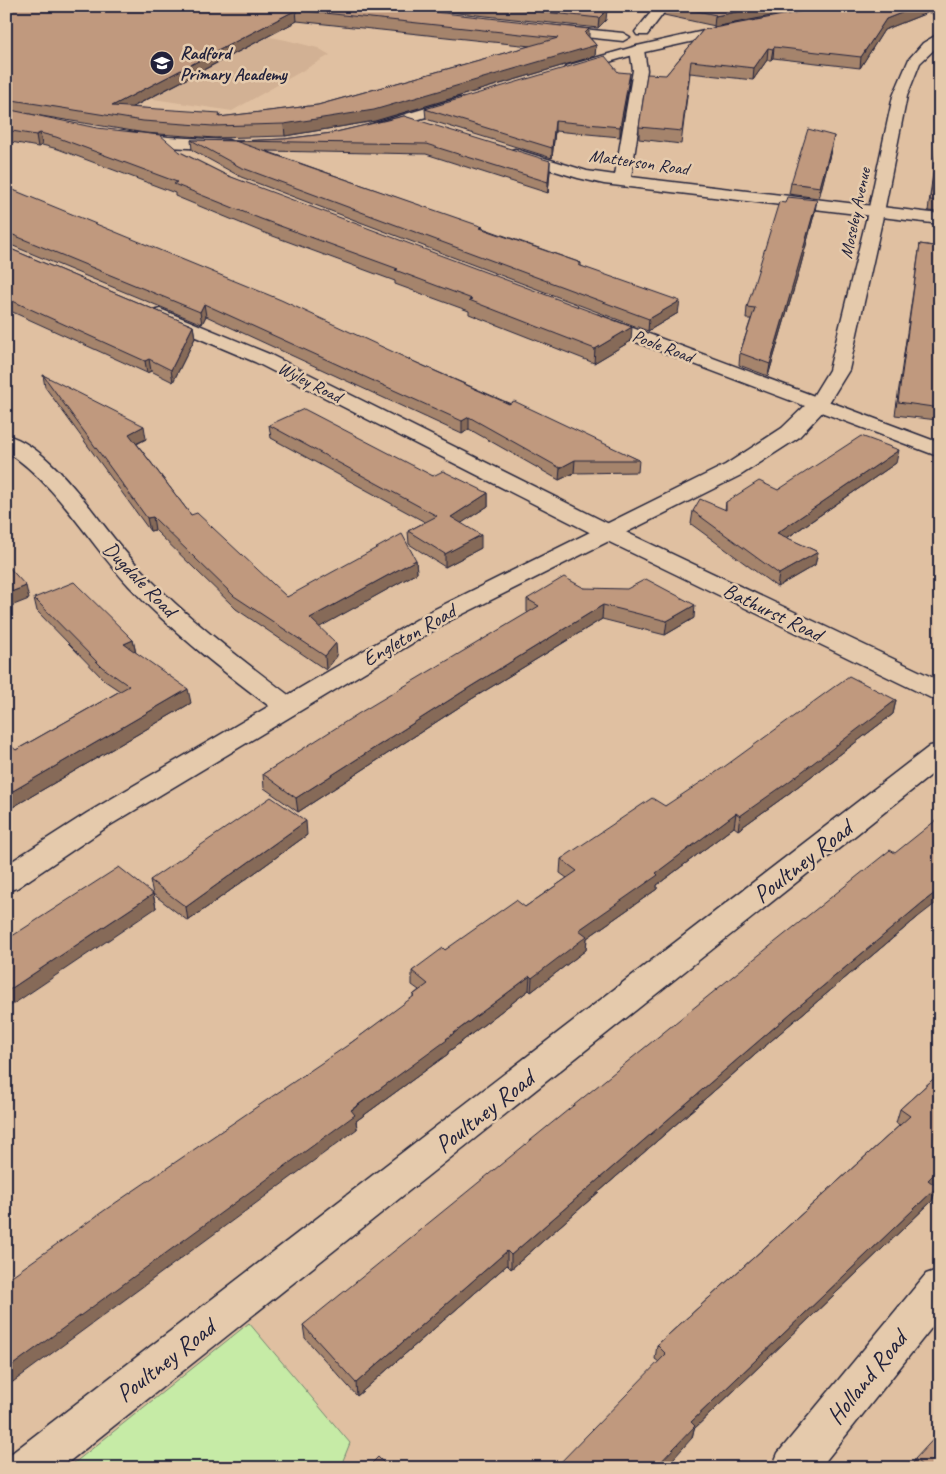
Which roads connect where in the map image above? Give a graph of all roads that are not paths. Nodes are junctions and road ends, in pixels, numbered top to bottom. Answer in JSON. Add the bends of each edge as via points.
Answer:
{"nodes":[{"id":1,"x":663,"y":6,"type":"edge"},
{"id":2,"x":924,"y":6,"type":"edge"},
{"id":3,"x":940,"y":11,"type":"edge"},
{"id":4,"x":747,"y":26,"type":"edge"},
{"id":5,"x":535,"y":28,"type":"edge"},
{"id":6,"x":642,"y":32,"type":"dead end"},
{"id":7,"x":623,"y":37,"type":"dead end"},
{"id":8,"x":940,"y":37,"type":"edge"},
{"id":9,"x":637,"y":50,"type":"junction"},
{"id":10,"x":560,"y":72,"type":"edge"},
{"id":11,"x":477,"y":97,"type":"edge"},
{"id":12,"x":404,"y":119,"type":"junction"},
{"id":13,"x":432,"y":128,"type":"edge"},
{"id":14,"x":363,"y":131,"type":"edge"},
{"id":15,"x":116,"y":135,"type":"edge"},
{"id":16,"x":168,"y":142,"type":"junction"},
{"id":17,"x":244,"y":145,"type":"edge"},
{"id":18,"x":499,"y":149,"type":"edge"},
{"id":19,"x":194,"y":162,"type":"edge"},
{"id":20,"x":622,"y":181,"type":"junction"},
{"id":21,"x":876,"y":212,"type":"junction"},
{"id":22,"x":940,"y":219,"type":"edge"},
{"id":23,"x":143,"y":308,"type":"edge"},
{"id":24,"x":585,"y":316,"type":"edge"},
{"id":25,"x":818,"y":405,"type":"junction"},
{"id":26,"x":6,"y":441,"type":"edge"},
{"id":27,"x":940,"y":451,"type":"edge"},
{"id":28,"x":607,"y":532,"type":"junction"},
{"id":29,"x":940,"y":692,"type":"edge"},
{"id":30,"x":286,"y":706,"type":"junction"},
{"id":31,"x":940,"y":753,"type":"edge"},
{"id":32,"x":6,"y":880,"type":"edge"},
{"id":33,"x":940,"y":1286,"type":"edge"},
{"id":34,"x":27,"y":1468,"type":"edge"},
{"id":35,"x":794,"y":1468,"type":"edge"}],
"edges":[{"from":1,"to":6,"type":"street"},
{"from":2,"to":3,"type":"street"},
{"from":4,"to":9,"type":"street"},
{"from":5,"to":7,"type":"street"},
{"from":8,"to":21,"type":"street","name":"Moseley Avenue","via":[[914,62],[905,78]]},
{"from":9,"to":10,"type":"street"},
{"from":9,"to":20,"type":"street","via":[[640,70]]},
{"from":11,"to":12,"type":"street"},
{"from":12,"to":13,"type":"street"},
{"from":12,"to":14,"type":"street"},
{"from":15,"to":16,"type":"street"},
{"from":16,"to":17,"type":"street"},
{"from":16,"to":19,"type":"street"},
{"from":18,"to":20,"type":"street","name":"Matterson Road","via":[[584,175]]},
{"from":20,"to":21,"type":"street","name":"Matterson Road"},
{"from":21,"to":22,"type":"street","name":"Matterson Road"},
{"from":21,"to":25,"type":"street","name":"Moseley Avenue","via":[[839,370]]},
{"from":23,"to":28,"type":"street","name":"Wyley Road","via":[[262,358]]},
{"from":24,"to":25,"type":"street","name":"Poole Road"},
{"from":25,"to":27,"type":"street","name":"Poole Road"},
{"from":25,"to":28,"type":"street","name":"Engleton Road","via":[[790,433],[733,470]]},
{"from":26,"to":30,"type":"street","name":"Dugdale Road","via":[[56,480],[138,581],[249,679]]},
{"from":28,"to":29,"type":"street","name":"Bathurst Road"},
{"from":28,"to":30,"type":"street","name":"Engleton Road","via":[[442,615]]},
{"from":30,"to":32,"type":"street","name":"Engleton Road","via":[[97,820]]},
{"from":31,"to":34,"type":"street","name":"Poultney Road"},
{"from":33,"to":35,"type":"street","name":"Holland Road"}]}
